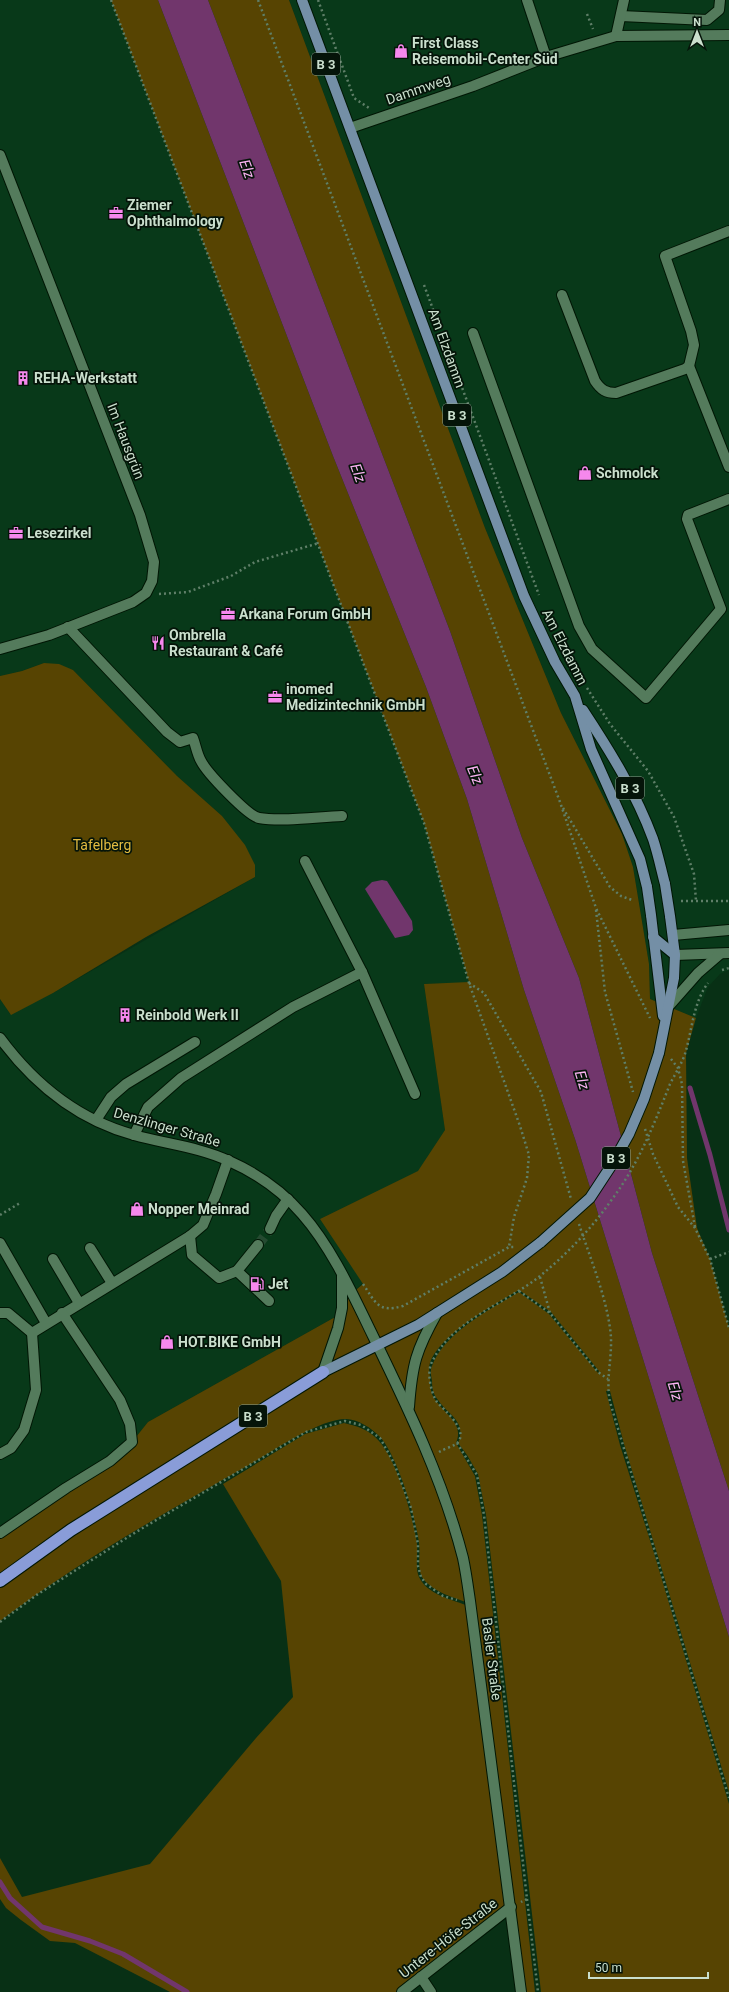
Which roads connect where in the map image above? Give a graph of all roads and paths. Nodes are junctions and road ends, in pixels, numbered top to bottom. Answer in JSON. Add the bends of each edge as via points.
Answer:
{"nodes":[{"id":1,"x":111,"y":0,"type":"edge"},
{"id":2,"x":258,"y":0,"type":"edge"},
{"id":3,"x":302,"y":0,"type":"edge"},
{"id":4,"x":318,"y":0,"type":"edge"},
{"id":5,"x":527,"y":0,"type":"edge"},
{"id":6,"x":624,"y":0,"type":"edge"},
{"id":7,"x":720,"y":0,"type":"edge"},
{"id":8,"x":587,"y":14,"type":"dead end"},
{"id":9,"x":621,"y":16,"type":"junction"},
{"id":10,"x":593,"y":29,"type":"dead end"},
{"id":11,"x":729,"y":35,"type":"edge"},
{"id":12,"x":616,"y":36,"type":"junction"},
{"id":13,"x":546,"y":57,"type":"junction"},
{"id":14,"x":371,"y":120,"type":"junction"},
{"id":15,"x":350,"y":128,"type":"junction"},
{"id":16,"x":0,"y":155,"type":"edge"},
{"id":17,"x":729,"y":231,"type":"edge"},
{"id":18,"x":422,"y":279,"type":"dead end"},
{"id":19,"x":562,"y":295,"type":"dead end"},
{"id":20,"x":473,"y":333,"type":"dead end"},
{"id":21,"x":690,"y":366,"type":"junction"},
{"id":22,"x":729,"y":467,"type":"edge"},
{"id":23,"x":729,"y":499,"type":"edge"},
{"id":24,"x":319,"y":543,"type":"junction"},
{"id":25,"x":146,"y":593,"type":"junction"},
{"id":26,"x":541,"y":600,"type":"dead end"},
{"id":27,"x":68,"y":627,"type":"junction"},
{"id":28,"x":0,"y":650,"type":"edge"},
{"id":29,"x":585,"y":685,"type":"dead end"},
{"id":30,"x":576,"y":700,"type":"junction"},
{"id":31,"x":560,"y":802,"type":"junction"},
{"id":32,"x":342,"y":816,"type":"dead end"},
{"id":33,"x":305,"y":861,"type":"dead end"},
{"id":34,"x":632,"y":900,"type":"dead end"},
{"id":35,"x":681,"y":901,"type":"dead end"},
{"id":36,"x":696,"y":901,"type":"junction"},
{"id":37,"x":729,"y":901,"type":"edge"},
{"id":38,"x":596,"y":908,"type":"junction"},
{"id":39,"x":729,"y":930,"type":"edge"},
{"id":40,"x":673,"y":935,"type":"junction"},
{"id":41,"x":653,"y":937,"type":"junction"},
{"id":42,"x":665,"y":947,"type":"junction"},
{"id":43,"x":724,"y":953,"type":"edge"},
{"id":44,"x":675,"y":955,"type":"junction"},
{"id":45,"x":656,"y":958,"type":"junction"},
{"id":46,"x":729,"y":968,"type":"edge"},
{"id":47,"x":362,"y":972,"type":"junction"},
{"id":48,"x":717,"y":972,"type":"dead end"},
{"id":49,"x":710,"y":982,"type":"dead end"},
{"id":50,"x":469,"y":983,"type":"junction"},
{"id":51,"x":668,"y":1007,"type":"junction"},
{"id":52,"x":651,"y":1021,"type":"dead end"},
{"id":53,"x":664,"y":1022,"type":"junction"},
{"id":54,"x":194,"y":1042,"type":"dead end"},
{"id":55,"x":2,"y":1045,"type":"edge"},
{"id":56,"x":678,"y":1068,"type":"junction"},
{"id":57,"x":673,"y":1079,"type":"dead end"},
{"id":58,"x":415,"y":1094,"type":"dead end"},
{"id":59,"x":634,"y":1096,"type":"dead end"},
{"id":60,"x":96,"y":1120,"type":"junction"},
{"id":61,"x":644,"y":1125,"type":"dead end"},
{"id":62,"x":134,"y":1135,"type":"junction"},
{"id":63,"x":228,"y":1160,"type":"junction"},
{"id":64,"x":288,"y":1199,"type":"junction"},
{"id":65,"x":573,"y":1202,"type":"dead end"},
{"id":66,"x":20,"y":1204,"type":"dead end"},
{"id":67,"x":0,"y":1215,"type":"edge"},
{"id":68,"x":577,"y":1218,"type":"dead end"},
{"id":69,"x":695,"y":1228,"type":"junction"},
{"id":70,"x":270,"y":1229,"type":"tunnel mouth"},
{"id":71,"x":190,"y":1236,"type":"junction"},
{"id":72,"x":0,"y":1242,"type":"edge"},
{"id":73,"x":258,"y":1245,"type":"tunnel mouth"},
{"id":74,"x":90,"y":1248,"type":"dead end"},
{"id":75,"x":729,"y":1252,"type":"edge"},
{"id":76,"x":53,"y":1259,"type":"dead end"},
{"id":77,"x":710,"y":1259,"type":"junction"},
{"id":78,"x":550,"y":1268,"type":"dead end"},
{"id":79,"x":237,"y":1271,"type":"junction"},
{"id":80,"x":342,"y":1276,"type":"junction"},
{"id":81,"x":540,"y":1277,"type":"junction"},
{"id":82,"x":359,"y":1278,"type":"dead end"},
{"id":83,"x":112,"y":1283,"type":"junction"},
{"id":84,"x":519,"y":1291,"type":"junction"},
{"id":85,"x":268,"y":1301,"type":"dead end"},
{"id":86,"x":79,"y":1303,"type":"junction"},
{"id":87,"x":0,"y":1313,"type":"edge"},
{"id":88,"x":62,"y":1313,"type":"junction"},
{"id":89,"x":550,"y":1313,"type":"junction"},
{"id":90,"x":437,"y":1314,"type":"junction"},
{"id":91,"x":46,"y":1323,"type":"junction"},
{"id":92,"x":729,"y":1328,"type":"edge"},
{"id":93,"x":32,"y":1333,"type":"junction"},
{"id":94,"x":378,"y":1346,"type":"junction"},
{"id":95,"x":323,"y":1372,"type":"junction"},
{"id":96,"x":608,"y":1379,"type":"junction"},
{"id":97,"x":409,"y":1409,"type":"junction"},
{"id":98,"x":457,"y":1443,"type":"junction"},
{"id":99,"x":0,"y":1454,"type":"edge"},
{"id":100,"x":429,"y":1457,"type":"junction"},
{"id":101,"x":0,"y":1533,"type":"edge"},
{"id":102,"x":0,"y":1581,"type":"edge"},
{"id":103,"x":470,"y":1601,"type":"junction"},
{"id":104,"x":0,"y":1622,"type":"edge"},
{"id":105,"x":729,"y":1798,"type":"edge"},
{"id":106,"x":527,"y":1899,"type":"junction"},
{"id":107,"x":511,"y":1907,"type":"junction"},
{"id":108,"x":421,"y":1977,"type":"junction"},
{"id":109,"x":402,"y":1992,"type":"edge"},
{"id":110,"x":431,"y":1992,"type":"edge"},
{"id":111,"x":521,"y":1992,"type":"edge"},
{"id":112,"x":538,"y":1992,"type":"edge"}],
"edges":[{"from":1,"to":24,"type":"path"},
{"from":2,"to":31,"type":"path"},
{"from":3,"to":15,"type":"main road","name":"Am Elzdamm","number":"B 3"},
{"from":4,"to":14,"type":"path","via":[[354,98],[369,108]]},
{"from":5,"to":13,"type":"street"},
{"from":6,"to":9,"type":"street"},
{"from":7,"to":9,"type":"street","via":[[719,10],[707,20]]},
{"from":8,"to":10,"type":"path"},
{"from":9,"to":12,"type":"street"},
{"from":11,"to":12,"type":"street","name":"Dammweg"},
{"from":12,"to":13,"type":"street","name":"Dammweg"},
{"from":13,"to":14,"type":"street","name":"Dammweg","via":[[473,86]]},
{"from":14,"to":15,"type":"street","name":"Dammweg"},
{"from":15,"to":30,"type":"main road","name":"Am Elzdamm","number":"B 3","via":[[524,596]]},
{"from":16,"to":25,"type":"street","name":"Im Hausgrün","via":[[140,515],[154,562],[152,580]]},
{"from":17,"to":21,"type":"street","via":[[665,256],[692,330],[694,345]]},
{"from":18,"to":26,"type":"path"},
{"from":19,"to":21,"type":"street","via":[[595,381],[608,393],[616,393]]},
{"from":20,"to":23,"type":"street","via":[[579,626],[592,649],[646,698],[721,609],[687,519],[688,515]]},
{"from":21,"to":22,"type":"street"},
{"from":24,"to":25,"type":"path","via":[[255,562],[231,576],[188,592]]},
{"from":24,"to":50,"type":"path","via":[[424,823]]},
{"from":25,"to":27,"type":"street","via":[[133,602]]},
{"from":27,"to":28,"type":"street"},
{"from":27,"to":32,"type":"street","via":[[167,732],[180,742],[193,738],[206,769],[249,814],[271,819]]},
{"from":29,"to":36,"type":"path","via":[[610,724],[648,771],[674,817],[694,874]]},
{"from":30,"to":40,"type":"main road","name":"Am Elzdamm","number":"B 3","bridge":true,"via":[[611,752],[636,799],[653,840],[666,884]]},
{"from":30,"to":41,"type":"main road","name":"Am Elzdamm","number":"B 3","bridge":true,"via":[[591,749],[640,859],[647,887]]},
{"from":31,"to":34,"type":"path","via":[[610,887],[621,896]]},
{"from":31,"to":38,"type":"path"},
{"from":33,"to":47,"type":"street"},
{"from":35,"to":36,"type":"path"},
{"from":36,"to":37,"type":"path"},
{"from":38,"to":52,"type":"path"},
{"from":38,"to":59,"type":"path","via":[[605,992]]},
{"from":39,"to":40,"type":"street"},
{"from":40,"to":42,"type":"main road"},
{"from":40,"to":44,"type":"main road","name":"Am Elzdamm","number":"B 3"},
{"from":41,"to":42,"type":"main road"},
{"from":41,"to":45,"type":"main road","name":"Am Elzdamm","number":"B 3"},
{"from":42,"to":44,"type":"main road"},
{"from":42,"to":45,"type":"main road"},
{"from":43,"to":44,"type":"street"},
{"from":43,"to":51,"type":"street","via":[[698,973]]},
{"from":44,"to":51,"type":"main road","number":"B 3","via":[[674,978]]},
{"from":45,"to":53,"type":"main road","number":"B 3"},
{"from":46,"to":48,"type":"path"},
{"from":47,"to":58,"type":"street"},
{"from":47,"to":62,"type":"street","via":[[293,1007],[181,1078],[148,1107]]},
{"from":49,"to":56,"type":"path","via":[[693,1017],[685,1054]]},
{"from":50,"to":65,"type":"path","via":[[484,993],[541,1092]]},
{"from":50,"to":82,"type":"path","via":[[529,1155],[527,1178],[514,1217],[509,1246],[403,1306],[390,1310],[379,1306]]},
{"from":51,"to":53,"type":"main road","number":"B 3"},
{"from":53,"to":90,"type":"main road","number":"B 3","bridge":true,"via":[[644,1099],[629,1134],[590,1198],[541,1242],[502,1272]]},
{"from":54,"to":60,"type":"street","via":[[126,1084],[111,1097]]},
{"from":55,"to":60,"type":"street","name":"Denzlinger Straße","via":[[53,1094]]},
{"from":56,"to":57,"type":"path"},
{"from":56,"to":69,"type":"path","via":[[682,1084],[683,1161]]},
{"from":60,"to":62,"type":"street","name":"Denzlinger Straße"},
{"from":61,"to":69,"type":"path","via":[[653,1154],[678,1207]]},
{"from":62,"to":63,"type":"street","name":"Denzlinger Straße","via":[[203,1151]]},
{"from":63,"to":64,"type":"street","name":"Denzlinger Straße","via":[[254,1174]]},
{"from":63,"to":71,"type":"street","name":"Denzlinger Straße","via":[[202,1225]]},
{"from":64,"to":70,"type":"street"},
{"from":64,"to":80,"type":"street","name":"Denzlinger Straße","via":[[321,1240]]},
{"from":66,"to":67,"type":"path"},
{"from":68,"to":96,"type":"path","via":[[610,1329]]},
{"from":69,"to":77,"type":"path"},
{"from":71,"to":79,"type":"street","via":[[192,1255],[218,1278]]},
{"from":71,"to":83,"type":"street","name":"Denzlinger Straße"},
{"from":72,"to":91,"type":"street"},
{"from":73,"to":79,"type":"street"},
{"from":74,"to":83,"type":"street"},
{"from":75,"to":77,"type":"path"},
{"from":76,"to":86,"type":"street"},
{"from":77,"to":92,"type":"path"},
{"from":78,"to":81,"type":"path"},
{"from":79,"to":85,"type":"street"},
{"from":80,"to":94,"type":"street","name":"Denzlinger Straße"},
{"from":80,"to":95,"type":"street","via":[[342,1308]]},
{"from":81,"to":84,"type":"path"},
{"from":81,"to":89,"type":"path"},
{"from":83,"to":86,"type":"street","name":"Denzlinger Straße"},
{"from":84,"to":89,"type":"path"},
{"from":84,"to":98,"type":"path","via":[[458,1330],[440,1348],[430,1366],[431,1389],[437,1401],[451,1415],[459,1428],[460,1436]]},
{"from":86,"to":88,"type":"street","name":"Denzlinger Straße"},
{"from":87,"to":93,"type":"street","via":[[8,1314]]},
{"from":88,"to":91,"type":"street","name":"Denzlinger Straße"},
{"from":88,"to":101,"type":"street","via":[[120,1400],[130,1424],[132,1442],[110,1461]]},
{"from":89,"to":96,"type":"path","via":[[598,1372]]},
{"from":90,"to":94,"type":"main road","number":"B 3"},
{"from":90,"to":97,"type":"street","via":[[415,1356]]},
{"from":91,"to":93,"type":"street","name":"Denzlinger Straße"},
{"from":93,"to":99,"type":"street","via":[[36,1390],[24,1430],[11,1448]]},
{"from":94,"to":95,"type":"main road","number":"B 3"},
{"from":94,"to":97,"type":"street","name":"Basler Straße"},
{"from":95,"to":102,"type":"highway","number":"B 3","via":[[71,1530]]},
{"from":96,"to":105,"type":"path","via":[[610,1402],[622,1444]]},
{"from":97,"to":100,"type":"street","name":"Basler Straße"},
{"from":98,"to":100,"type":"path"},
{"from":98,"to":106,"type":"path","via":[[477,1475],[484,1515]]},
{"from":100,"to":103,"type":"street","name":"Basler Straße","via":[[463,1559]]},
{"from":103,"to":104,"type":"path","via":[[443,1596],[426,1584],[421,1577],[418,1544],[410,1508],[394,1463],[380,1438],[360,1424],[345,1420],[306,1432],[136,1532],[38,1594]]},
{"from":103,"to":107,"type":"street","name":"Basler Straße"},
{"from":106,"to":107,"type":"path"},
{"from":106,"to":112,"type":"path"},
{"from":107,"to":108,"type":"street","name":"Untere-Höfe-Straße"},
{"from":107,"to":111,"type":"street","name":"Basler Straße"},
{"from":108,"to":109,"type":"street","name":"Untere-Höfe-Straße"},
{"from":108,"to":110,"type":"street"}]}
